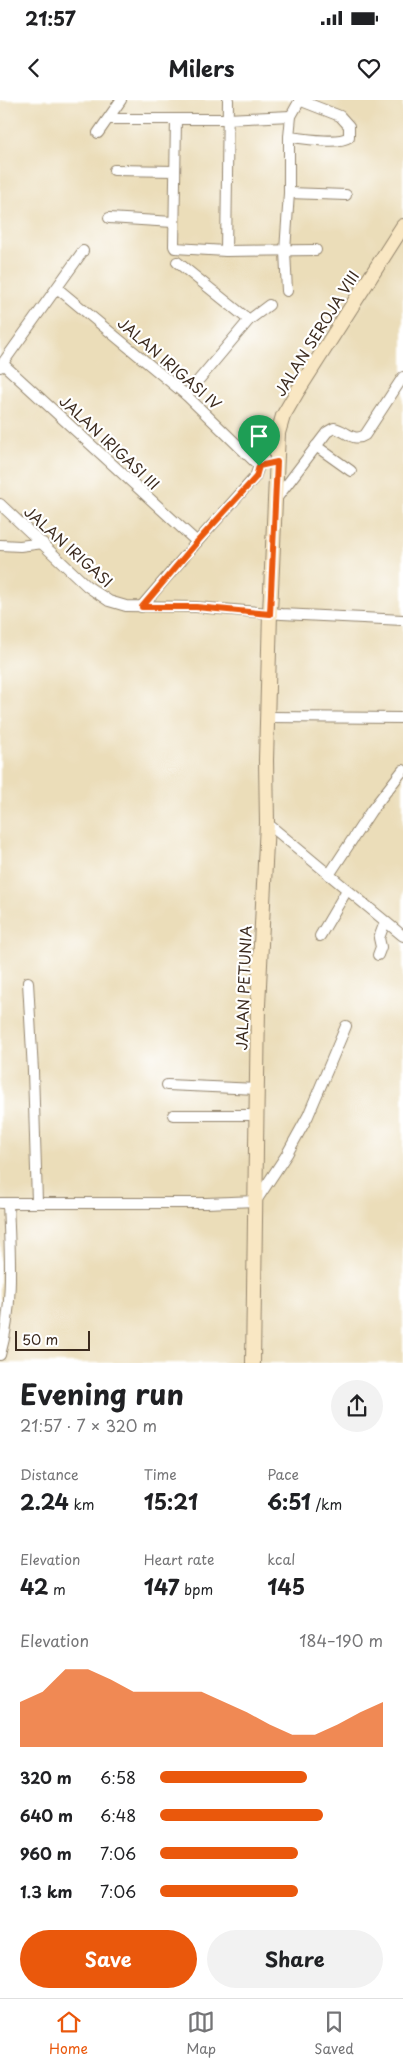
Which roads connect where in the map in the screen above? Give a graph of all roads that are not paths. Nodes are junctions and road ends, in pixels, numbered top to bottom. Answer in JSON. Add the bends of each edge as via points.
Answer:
{"nodes":[{"id":1,"x":121,"y":100,"type":"edge"},
{"id":2,"x":228,"y":100,"type":"edge"},
{"id":3,"x":299,"y":100,"type":"edge"},
{"id":4,"x":291,"y":116,"type":"junction"},
{"id":5,"x":109,"y":119,"type":"junction"},
{"id":6,"x":176,"y":119,"type":"junction"},
{"id":7,"x":227,"y":119,"type":"junction"},
{"id":8,"x":98,"y":134,"type":"dead end"},
{"id":9,"x":289,"y":137,"type":"junction"},
{"id":10,"x":114,"y":170,"type":"dead end"},
{"id":11,"x":175,"y":171,"type":"junction"},
{"id":12,"x":289,"y":193,"type":"junction"},
{"id":13,"x":346,"y":195,"type":"dead end"},
{"id":14,"x":109,"y":218,"type":"dead end"},
{"id":15,"x":173,"y":222,"type":"junction"},
{"id":16,"x":403,"y":226,"type":"edge"},
{"id":17,"x":316,"y":250,"type":"dead end"},
{"id":18,"x":84,"y":251,"type":"dead end"},
{"id":19,"x":285,"y":251,"type":"junction"},
{"id":20,"x":226,"y":252,"type":"junction"},
{"id":21,"x":177,"y":262,"type":"dead end"},
{"id":22,"x":57,"y":288,"type":"junction"},
{"id":23,"x":287,"y":291,"type":"dead end"},
{"id":24,"x":268,"y":305,"type":"dead end"},
{"id":25,"x":249,"y":320,"type":"junction"},
{"id":26,"x":1,"y":365,"type":"edge"},
{"id":27,"x":403,"y":377,"type":"edge"},
{"id":28,"x":186,"y":395,"type":"junction"},
{"id":29,"x":316,"y":446,"type":"junction"},
{"id":30,"x":277,"y":462,"type":"junction"},
{"id":31,"x":259,"y":466,"type":"junction"},
{"id":32,"x":351,"y":471,"type":"dead end"},
{"id":33,"x":276,"y":499,"type":"junction"},
{"id":34,"x":0,"y":504,"type":"edge"},
{"id":35,"x":197,"y":542,"type":"junction"},
{"id":36,"x":43,"y":543,"type":"junction"},
{"id":37,"x":0,"y":545,"type":"edge"},
{"id":38,"x":142,"y":607,"type":"junction"},
{"id":39,"x":270,"y":614,"type":"junction"},
{"id":40,"x":403,"y":620,"type":"edge"},
{"id":41,"x":267,"y":717,"type":"junction"},
{"id":42,"x":403,"y":718,"type":"edge"},
{"id":43,"x":403,"y":770,"type":"edge"},
{"id":44,"x":267,"y":823,"type":"junction"},
{"id":45,"x":329,"y":875,"type":"junction"},
{"id":46,"x":347,"y":890,"type":"junction"},
{"id":47,"x":385,"y":922,"type":"junction"},
{"id":48,"x":320,"y":936,"type":"dead end"},
{"id":49,"x":403,"y":936,"type":"edge"},
{"id":50,"x":378,"y":956,"type":"dead end"},
{"id":51,"x":28,"y":982,"type":"dead end"},
{"id":52,"x":346,"y":1026,"type":"dead end"},
{"id":53,"x":167,"y":1085,"type":"dead end"},
{"id":54,"x":257,"y":1089,"type":"junction"},
{"id":55,"x":173,"y":1115,"type":"dead end"},
{"id":56,"x":256,"y":1115,"type":"junction"},
{"id":57,"x":256,"y":1201,"type":"junction"},
{"id":58,"x":37,"y":1202,"type":"junction"},
{"id":59,"x":4,"y":1203,"type":"edge"},
{"id":60,"x":0,"y":1355,"type":"edge"},
{"id":61,"x":253,"y":1363,"type":"edge"}],
"edges":[{"from":1,"to":5,"type":"street"},
{"from":2,"to":7,"type":"street"},
{"from":3,"to":4,"type":"street"},
{"from":3,"to":9,"type":"street","via":[[340,116],[349,126],[349,137],[326,141]]},
{"from":4,"to":7,"type":"street"},
{"from":4,"to":9,"type":"street"},
{"from":5,"to":6,"type":"street"},
{"from":5,"to":8,"type":"street"},
{"from":6,"to":7,"type":"street"},
{"from":6,"to":11,"type":"street"},
{"from":7,"to":20,"type":"street"},
{"from":9,"to":12,"type":"street"},
{"from":10,"to":11,"type":"street"},
{"from":11,"to":15,"type":"street"},
{"from":12,"to":13,"type":"street"},
{"from":12,"to":19,"type":"street"},
{"from":14,"to":15,"type":"street"},
{"from":15,"to":20,"type":"street","via":[[176,248]]},
{"from":16,"to":30,"type":"street","name":"JALAN SEROJA VIII","via":[[283,416],[278,433]]},
{"from":17,"to":19,"type":"street"},
{"from":18,"to":22,"type":"street"},
{"from":19,"to":20,"type":"street"},
{"from":19,"to":23,"type":"street"},
{"from":21,"to":25,"type":"street"},
{"from":22,"to":26,"type":"street"},
{"from":22,"to":28,"type":"street","name":"JALAN IRIGASI IV"},
{"from":24,"to":25,"type":"street"},
{"from":25,"to":28,"type":"street"},
{"from":26,"to":35,"type":"street","name":"JALAN IRIGASI III"},
{"from":27,"to":29,"type":"street","via":[[365,436],[352,438],[342,429],[334,428],[326,432]]},
{"from":28,"to":31,"type":"street","name":"JALAN IRIGASI IV"},
{"from":29,"to":32,"type":"street"},
{"from":29,"to":33,"type":"street"},
{"from":30,"to":31,"type":"street"},
{"from":30,"to":33,"type":"street","name":"JALAN SEROJA VIII"},
{"from":31,"to":35,"type":"street","via":[[256,477]]},
{"from":33,"to":39,"type":"street","name":"JALAN SEROJA VIII"},
{"from":34,"to":36,"type":"street","name":"JALAN IRIGASI"},
{"from":35,"to":38,"type":"street"},
{"from":36,"to":37,"type":"street"},
{"from":36,"to":38,"type":"street","name":"JALAN IRIGASI","via":[[102,597],[126,606]]},
{"from":38,"to":39,"type":"street","name":"JALAN IRIGASI","via":[[196,607]]},
{"from":39,"to":40,"type":"street","name":"JALAN IRIGASI"},
{"from":39,"to":41,"type":"street","name":"JALAN PETUNIA"},
{"from":41,"to":42,"type":"street"},
{"from":41,"to":44,"type":"street","name":"JALAN PETUNIA"},
{"from":43,"to":45,"type":"street"},
{"from":44,"to":45,"type":"street"},
{"from":44,"to":54,"type":"street","name":"JALAN PETUNIA","via":[[258,985]]},
{"from":45,"to":46,"type":"street"},
{"from":46,"to":47,"type":"street"},
{"from":46,"to":48,"type":"street"},
{"from":47,"to":49,"type":"street"},
{"from":47,"to":50,"type":"street","via":[[379,938]]},
{"from":51,"to":58,"type":"street"},
{"from":52,"to":57,"type":"street","via":[[308,1116]]},
{"from":53,"to":54,"type":"street"},
{"from":54,"to":56,"type":"street","name":"JALAN PETUNIA"},
{"from":55,"to":56,"type":"street"},
{"from":56,"to":57,"type":"street","name":"JALAN PETUNIA"},
{"from":57,"to":58,"type":"street"},
{"from":57,"to":61,"type":"street","name":"JALAN PETUNIA"},
{"from":58,"to":59,"type":"street"},
{"from":59,"to":60,"type":"street","via":[[10,1282]]}]}
